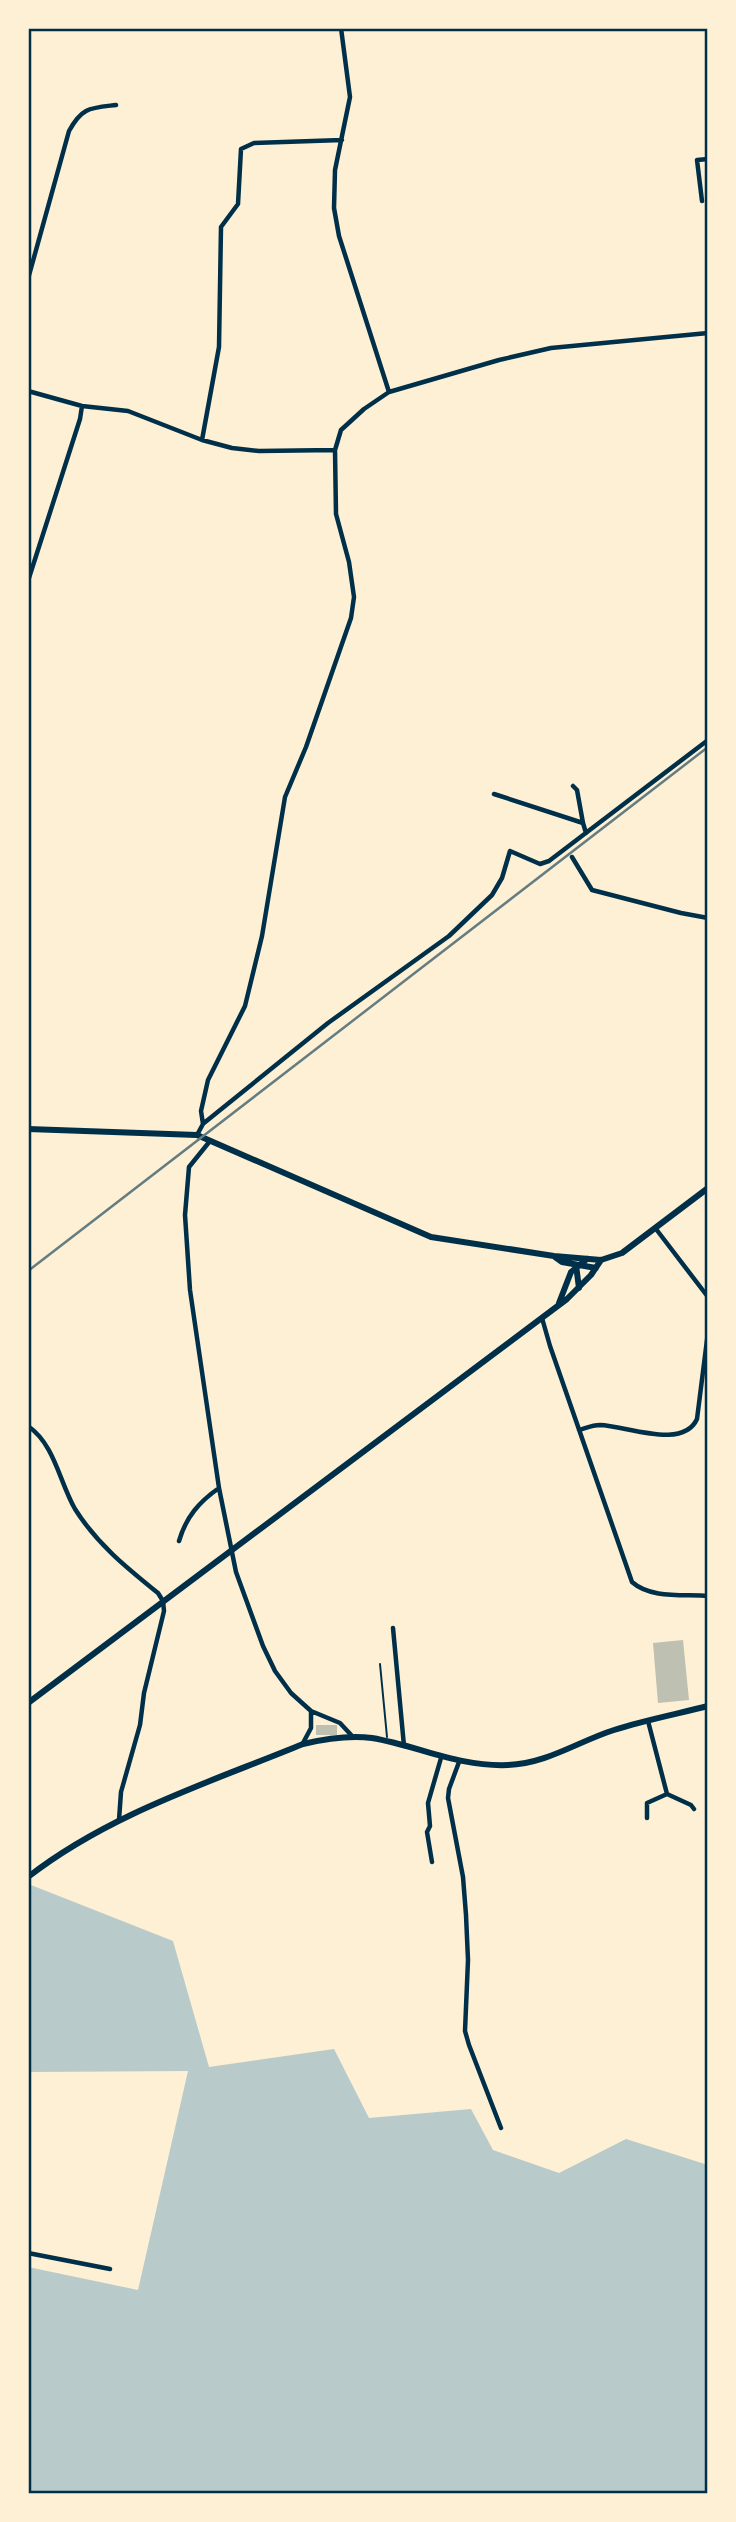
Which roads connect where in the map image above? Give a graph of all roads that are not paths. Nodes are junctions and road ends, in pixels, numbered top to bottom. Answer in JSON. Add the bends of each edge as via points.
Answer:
{"nodes":[{"id":1,"x":341,"y":28,"type":"edge"},
{"id":2,"x":116,"y":104,"type":"dead end"},
{"id":3,"x":342,"y":140,"type":"junction"},
{"id":4,"x":708,"y":159,"type":"edge"},
{"id":5,"x":702,"y":201,"type":"dead end"},
{"id":6,"x":28,"y":279,"type":"edge"},
{"id":7,"x":708,"y":333,"type":"edge"},
{"id":8,"x":28,"y":391,"type":"edge"},
{"id":9,"x":389,"y":392,"type":"junction"},
{"id":10,"x":82,"y":406,"type":"junction"},
{"id":11,"x":202,"y":440,"type":"junction"},
{"id":12,"x":335,"y":450,"type":"junction"},
{"id":13,"x":28,"y":581,"type":"edge"},
{"id":14,"x":708,"y":740,"type":"edge"},
{"id":15,"x":573,"y":786,"type":"dead end"},
{"id":16,"x":494,"y":794,"type":"dead end"},
{"id":17,"x":583,"y":823,"type":"junction"},
{"id":18,"x":586,"y":833,"type":"junction"},
{"id":19,"x":572,"y":857,"type":"dead end"},
{"id":20,"x":708,"y":918,"type":"edge"},
{"id":21,"x":203,"y":1124,"type":"junction"},
{"id":22,"x":28,"y":1129,"type":"edge"},
{"id":23,"x":197,"y":1135,"type":"junction"},
{"id":24,"x":210,"y":1141,"type":"junction"},
{"id":25,"x":708,"y":1188,"type":"edge"},
{"id":26,"x":656,"y":1229,"type":"junction"},
{"id":27,"x":554,"y":1256,"type":"junction"},
{"id":28,"x":568,"y":1256,"type":"junction"},
{"id":29,"x":587,"y":1259,"type":"junction"},
{"id":30,"x":601,"y":1260,"type":"junction"},
{"id":31,"x":562,"y":1262,"type":"junction"},
{"id":32,"x":576,"y":1265,"type":"junction"},
{"id":33,"x":596,"y":1268,"type":"junction"},
{"id":34,"x":568,"y":1279,"type":"junction"},
{"id":35,"x":579,"y":1288,"type":"junction"},
{"id":36,"x":708,"y":1297,"type":"edge"},
{"id":37,"x":558,"y":1304,"type":"junction"},
{"id":38,"x":542,"y":1317,"type":"junction"},
{"id":39,"x":708,"y":1332,"type":"edge"},
{"id":40,"x":28,"y":1426,"type":"edge"},
{"id":41,"x":579,"y":1430,"type":"junction"},
{"id":42,"x":219,"y":1488,"type":"junction"},
{"id":43,"x":179,"y":1541,"type":"dead end"},
{"id":44,"x":231,"y":1549,"type":"junction"},
{"id":45,"x":708,"y":1596,"type":"edge"},
{"id":46,"x":163,"y":1601,"type":"junction"},
{"id":47,"x":393,"y":1629,"type":"dead end"},
{"id":48,"x":380,"y":1664,"type":"dead end"},
{"id":49,"x":28,"y":1703,"type":"edge"},
{"id":50,"x":708,"y":1706,"type":"edge"},
{"id":51,"x":310,"y":1711,"type":"junction"},
{"id":52,"x":648,"y":1721,"type":"junction"},
{"id":53,"x":354,"y":1737,"type":"junction"},
{"id":54,"x":388,"y":1742,"type":"junction"},
{"id":55,"x":303,"y":1744,"type":"junction"},
{"id":56,"x":404,"y":1747,"type":"junction"},
{"id":57,"x":441,"y":1758,"type":"junction"},
{"id":58,"x":459,"y":1762,"type":"junction"},
{"id":59,"x":667,"y":1794,"type":"junction"},
{"id":60,"x":694,"y":1809,"type":"dead end"},
{"id":61,"x":647,"y":1818,"type":"dead end"},
{"id":62,"x":118,"y":1820,"type":"junction"},
{"id":63,"x":432,"y":1863,"type":"dead end"},
{"id":64,"x":28,"y":1877,"type":"edge"},
{"id":65,"x":501,"y":2128,"type":"dead end"},
{"id":66,"x":28,"y":2253,"type":"edge"},
{"id":67,"x":110,"y":2269,"type":"dead end"}],
"edges":[{"from":1,"to":3,"type":"street","via":[[350,97]]},
{"from":2,"to":6,"type":"street","via":[[82,112],[69,131]]},
{"from":3,"to":9,"type":"street","via":[[335,170],[339,236]]},
{"from":3,"to":11,"type":"street","via":[[254,142],[241,149],[238,204],[221,227],[219,347]]},
{"from":4,"to":5,"type":"street","via":[[697,160]]},
{"from":7,"to":9,"type":"street","via":[[551,348]]},
{"from":8,"to":10,"type":"street"},
{"from":9,"to":12,"type":"street","via":[[341,430]]},
{"from":10,"to":11,"type":"street","via":[[128,411]]},
{"from":10,"to":13,"type":"street"},
{"from":11,"to":12,"type":"street","via":[[258,451]]},
{"from":12,"to":21,"type":"street","via":[[336,514],[349,562],[354,597],[351,618],[285,797],[262,936],[245,1006],[208,1080]]},
{"from":14,"to":18,"type":"street"},
{"from":15,"to":17,"type":"street"},
{"from":16,"to":17,"type":"street"},
{"from":17,"to":18,"type":"street"},
{"from":18,"to":21,"type":"street","via":[[540,864],[510,851],[492,895],[449,936],[328,1023]]},
{"from":19,"to":20,"type":"street","via":[[592,890]]},
{"from":21,"to":23,"type":"street"},
{"from":22,"to":23,"type":"main road"},
{"from":23,"to":24,"type":"main road"},
{"from":24,"to":27,"type":"main road","via":[[431,1237]]},
{"from":24,"to":42,"type":"street","via":[[189,1167],[186,1214],[190,1290]]},
{"from":25,"to":26,"type":"main road"},
{"from":26,"to":30,"type":"main road"},
{"from":26,"to":36,"type":"street"},
{"from":27,"to":28,"type":"main road"},
{"from":27,"to":31,"type":"main road"},
{"from":28,"to":29,"type":"main road"},
{"from":28,"to":32,"type":"main road"},
{"from":29,"to":30,"type":"main road"},
{"from":29,"to":32,"type":"main road"},
{"from":30,"to":33,"type":"main road"},
{"from":31,"to":32,"type":"main road"},
{"from":31,"to":34,"type":"main road"},
{"from":32,"to":33,"type":"main road"},
{"from":32,"to":34,"type":"main road"},
{"from":32,"to":35,"type":"main road"},
{"from":33,"to":35,"type":"main road"},
{"from":34,"to":37,"type":"main road"},
{"from":35,"to":37,"type":"main road"},
{"from":37,"to":38,"type":"main road"},
{"from":38,"to":41,"type":"street"},
{"from":38,"to":44,"type":"main road"},
{"from":39,"to":41,"type":"street","via":[[697,1419],[691,1429],[677,1435],[600,1425]]},
{"from":40,"to":46,"type":"street","via":[[42,1438],[76,1510],[102,1546]]},
{"from":41,"to":45,"type":"street","via":[[632,1582],[652,1593]]},
{"from":42,"to":43,"type":"street","via":[[200,1502]]},
{"from":42,"to":44,"type":"street"},
{"from":44,"to":46,"type":"main road"},
{"from":44,"to":51,"type":"street","via":[[242,1591],[275,1671]]},
{"from":46,"to":49,"type":"main road"},
{"from":46,"to":62,"type":"street"},
{"from":47,"to":56,"type":"street"},
{"from":48,"to":54,"type":"lane"},
{"from":50,"to":52,"type":"main road"},
{"from":51,"to":53,"type":"street","via":[[340,1723]]},
{"from":51,"to":55,"type":"street","via":[[311,1728]]},
{"from":52,"to":58,"type":"main road","via":[[525,1764]]},
{"from":52,"to":59,"type":"street"},
{"from":53,"to":54,"type":"main road"},
{"from":53,"to":55,"type":"main road"},
{"from":54,"to":56,"type":"main road"},
{"from":55,"to":62,"type":"main road"},
{"from":56,"to":57,"type":"main road"},
{"from":57,"to":58,"type":"main road"},
{"from":57,"to":63,"type":"street","via":[[428,1803]]},
{"from":58,"to":65,"type":"street","via":[[448,1798],[466,1915],[466,2031]]},
{"from":59,"to":60,"type":"street"},
{"from":59,"to":61,"type":"street","via":[[648,1803]]},
{"from":62,"to":64,"type":"main road"},
{"from":66,"to":67,"type":"street"}]}
